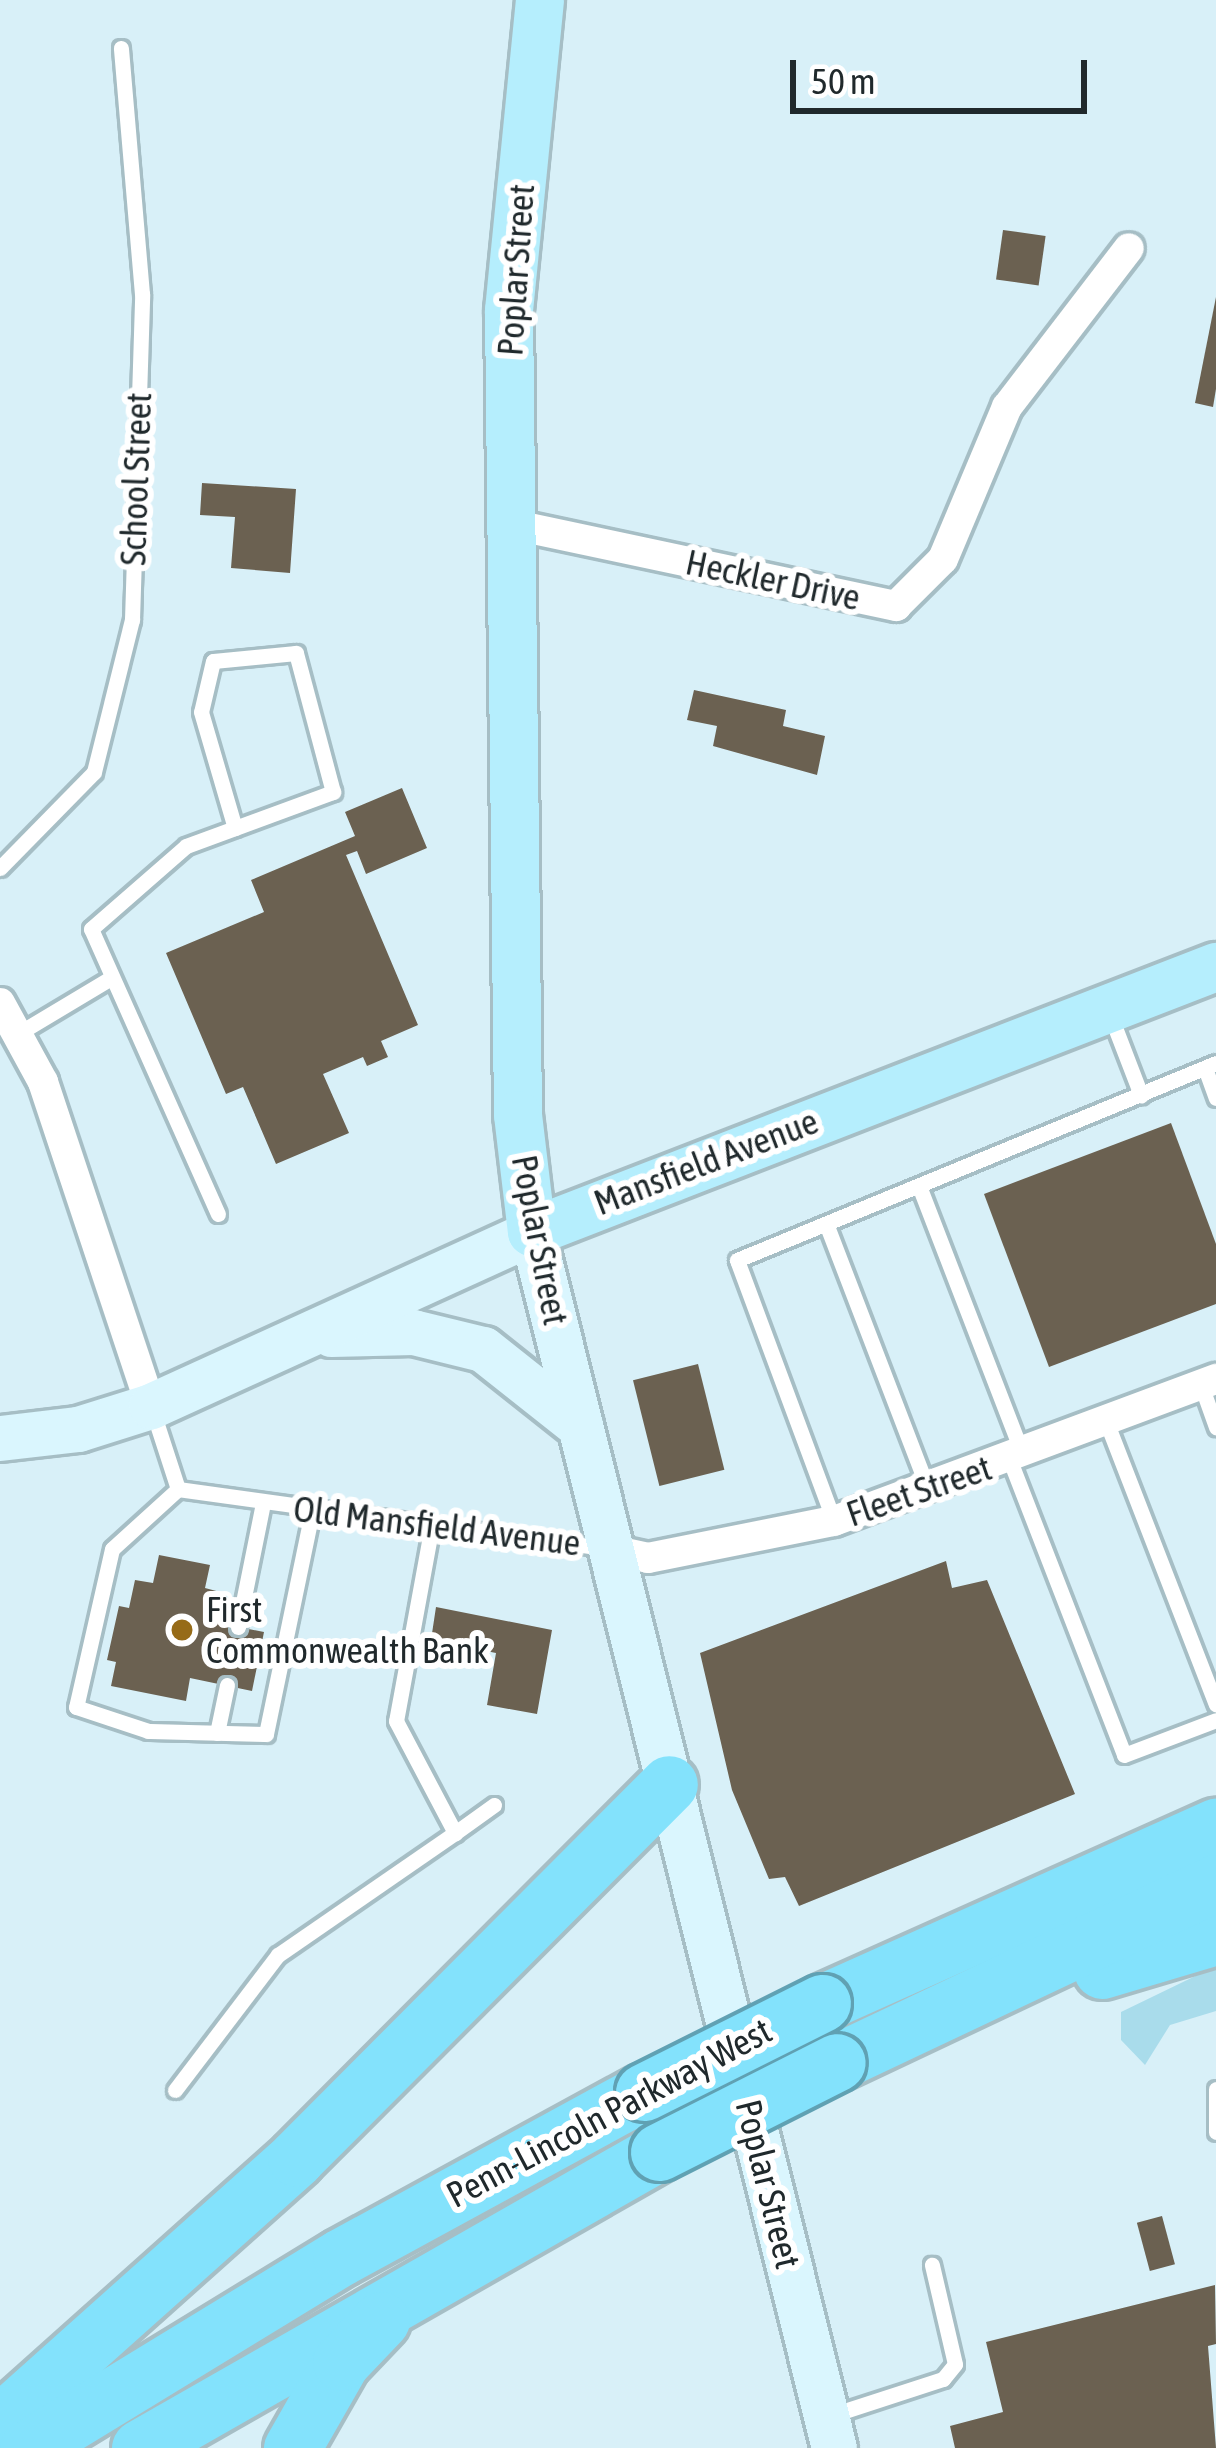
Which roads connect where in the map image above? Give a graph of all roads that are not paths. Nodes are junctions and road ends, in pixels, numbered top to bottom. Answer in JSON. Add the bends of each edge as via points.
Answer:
{"nodes":[{"id":1,"x":540,"y":0,"type":"edge"},
{"id":2,"x":121,"y":48,"type":"dead end"},
{"id":3,"x":1130,"y":248,"type":"dead end"},
{"id":4,"x":510,"y":524,"type":"junction"},
{"id":5,"x":235,"y":828,"type":"junction"},
{"id":6,"x":0,"y":868,"type":"edge"},
{"id":7,"x":1216,"y":968,"type":"edge"},
{"id":8,"x":111,"y":978,"type":"junction"},
{"id":9,"x":0,"y":1004,"type":"edge"},
{"id":10,"x":1108,"y":1008,"type":"junction"},
{"id":11,"x":19,"y":1033,"type":"junction"},
{"id":12,"x":1210,"y":1066,"type":"edge"},
{"id":13,"x":1141,"y":1095,"type":"junction"},
{"id":14,"x":1216,"y":1098,"type":"edge"},
{"id":15,"x":920,"y":1191,"type":"junction"},
{"id":16,"x":218,"y":1214,"type":"dead end"},
{"id":17,"x":827,"y":1226,"type":"junction"},
{"id":18,"x":532,"y":1232,"type":"junction"},
{"id":19,"x":310,"y":1335,"type":"junction"},
{"id":20,"x":1208,"y":1382,"type":"edge"},
{"id":21,"x":152,"y":1406,"type":"junction"},
{"id":22,"x":1106,"y":1421,"type":"junction"},
{"id":23,"x":580,"y":1426,"type":"junction"},
{"id":24,"x":1216,"y":1426,"type":"edge"},
{"id":25,"x":0,"y":1438,"type":"edge"},
{"id":26,"x":1016,"y":1456,"type":"junction"},
{"id":27,"x":178,"y":1489,"type":"junction"},
{"id":28,"x":928,"y":1489,"type":"junction"},
{"id":29,"x":263,"y":1503,"type":"junction"},
{"id":30,"x":312,"y":1511,"type":"junction"},
{"id":31,"x":834,"y":1521,"type":"junction"},
{"id":32,"x":432,"y":1525,"type":"junction"},
{"id":33,"x":611,"y":1550,"type":"junction"},
{"id":34,"x":238,"y":1627,"type":"dead end"},
{"id":35,"x":227,"y":1685,"type":"dead end"},
{"id":36,"x":1215,"y":1697,"type":"edge"},
{"id":37,"x":1216,"y":1720,"type":"edge"},
{"id":38,"x":217,"y":1733,"type":"junction"},
{"id":39,"x":669,"y":1784,"type":"junction"},
{"id":40,"x":494,"y":1804,"type":"dead end"},
{"id":41,"x":1216,"y":1827,"type":"edge"},
{"id":42,"x":455,"y":1832,"type":"junction"},
{"id":43,"x":1216,"y":1883,"type":"edge"},
{"id":44,"x":1216,"y":1936,"type":"edge"},
{"id":45,"x":843,"y":2060,"type":"junction"},
{"id":46,"x":1216,"y":2089,"type":"edge"},
{"id":47,"x":175,"y":2090,"type":"dead end"},
{"id":48,"x":1216,"y":2132,"type":"edge"},
{"id":49,"x":932,"y":2265,"type":"dead end"},
{"id":50,"x":429,"y":2276,"type":"junction"},
{"id":51,"x":0,"y":2423,"type":"edge"},
{"id":52,"x":830,"y":2433,"type":"edge"},
{"id":53,"x":28,"y":2448,"type":"edge"},
{"id":54,"x":140,"y":2448,"type":"edge"},
{"id":55,"x":292,"y":2448,"type":"edge"}],
"edges":[{"from":1,"to":4,"type":"main road","name":"Poplar Street","via":[[508,310]]},
{"from":2,"to":6,"type":"lane","name":"School Street","via":[[142,294],[132,620],[94,772]]},
{"from":3,"to":4,"type":"street","name":"Heckler Drive","via":[[1006,407],[943,559],[896,606]]},
{"from":4,"to":18,"type":"main road","name":"Poplar Street","via":[[518,1115]]},
{"from":5,"to":5,"type":"lane","via":[[333,792],[296,653],[213,661],[201,712]]},
{"from":5,"to":8,"type":"lane","via":[[186,846],[92,929]]},
{"from":7,"to":10,"type":"main road","name":"Mansfield Avenue"},
{"from":8,"to":11,"type":"lane"},
{"from":8,"to":16,"type":"lane"},
{"from":9,"to":11,"type":"street"},
{"from":10,"to":13,"type":"lane"},
{"from":10,"to":18,"type":"main road","name":"Mansfield Avenue"},
{"from":11,"to":21,"type":"street","via":[[43,1082]]},
{"from":12,"to":13,"type":"lane"},
{"from":12,"to":14,"type":"lane"},
{"from":13,"to":15,"type":"lane"},
{"from":15,"to":17,"type":"lane"},
{"from":15,"to":26,"type":"lane"},
{"from":17,"to":28,"type":"lane"},
{"from":17,"to":31,"type":"lane","via":[[737,1260]]},
{"from":18,"to":19,"type":"main road","name":"Mansfield Avenue"},
{"from":18,"to":23,"type":"main road","name":"Poplar Street"},
{"from":19,"to":21,"type":"main road","name":"Mansfield Avenue"},
{"from":19,"to":23,"type":"main road","via":[[413,1332],[467,1343],[512,1364]]},
{"from":20,"to":22,"type":"street","name":"Fleet Street"},
{"from":20,"to":24,"type":"lane"},
{"from":21,"to":25,"type":"main road","name":"Mansfield Avenue","via":[[78,1429]]},
{"from":21,"to":27,"type":"lane"},
{"from":22,"to":26,"type":"street","name":"Fleet Street"},
{"from":22,"to":36,"type":"lane"},
{"from":23,"to":33,"type":"main road","name":"Poplar Street"},
{"from":26,"to":28,"type":"street","name":"Fleet Street"},
{"from":26,"to":37,"type":"lane","via":[[1124,1755]]},
{"from":27,"to":29,"type":"lane","name":"Old Mansfield Avenue"},
{"from":27,"to":38,"type":"lane","via":[[112,1549],[76,1707],[148,1731]]},
{"from":28,"to":31,"type":"street","name":"Fleet Street"},
{"from":29,"to":30,"type":"lane","name":"Old Mansfield Avenue"},
{"from":29,"to":34,"type":"lane"},
{"from":30,"to":32,"type":"lane","name":"Old Mansfield Avenue"},
{"from":30,"to":38,"type":"lane","via":[[266,1734]]},
{"from":31,"to":33,"type":"street","name":"Fleet Street","via":[[648,1558]]},
{"from":32,"to":33,"type":"lane","name":"Old Mansfield Avenue"},
{"from":32,"to":42,"type":"lane","via":[[396,1721]]},
{"from":33,"to":39,"type":"main road","name":"Poplar Street"},
{"from":35,"to":38,"type":"lane"},
{"from":39,"to":51,"type":"highway","via":[[266,2186]]},
{"from":39,"to":52,"type":"main road","name":"Poplar Street"},
{"from":40,"to":42,"type":"lane"},
{"from":41,"to":53,"type":"highway","name":"Penn-Lincoln Parkway West","bridge":true,"via":[[822,2002],[644,2092],[341,2257]]},
{"from":42,"to":47,"type":"lane","via":[[278,1955]]},
{"from":43,"to":45,"type":"highway","name":"Penn-Lincoln Parkway West"},
{"from":44,"to":45,"type":"highway"},
{"from":45,"to":50,"type":"highway","name":"Penn-Lincoln Parkway West","bridge":true},
{"from":46,"to":48,"type":"lane"},
{"from":49,"to":52,"type":"lane","via":[[955,2364],[943,2379]]},
{"from":50,"to":54,"type":"highway","name":"Penn-Lincoln Parkway West"},
{"from":50,"to":55,"type":"highway","via":[[341,2362]]}]}
